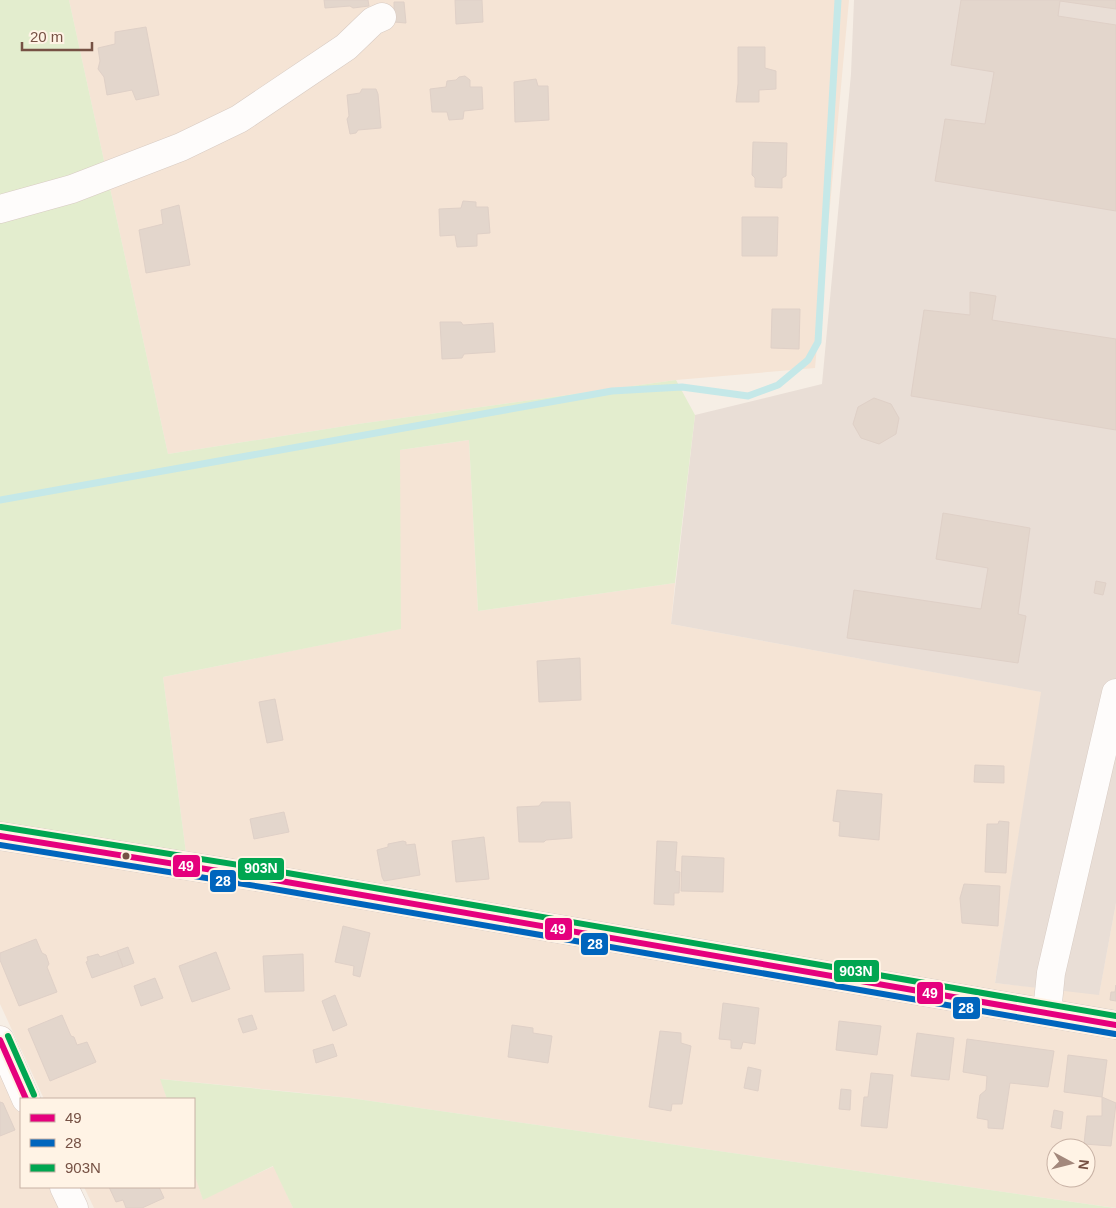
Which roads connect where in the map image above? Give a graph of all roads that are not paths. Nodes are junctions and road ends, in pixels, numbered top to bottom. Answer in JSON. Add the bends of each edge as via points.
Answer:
{"nodes":[{"id":1,"x":382,"y":17,"type":"dead end"},
{"id":2,"x":0,"y":209,"type":"edge"},
{"id":3,"x":1115,"y":700,"type":"edge"},
{"id":4,"x":0,"y":836,"type":"edge"},
{"id":5,"x":1047,"y":1012,"type":"junction"},
{"id":6,"x":1116,"y":1024,"type":"edge"},
{"id":7,"x":0,"y":1040,"type":"edge"},
{"id":8,"x":26,"y":1098,"type":"edge"},
{"id":9,"x":64,"y":1188,"type":"edge"},
{"id":10,"x":74,"y":1208,"type":"edge"}],
"edges":[{"from":1,"to":2,"type":"street","via":[[373,21],[346,47],[239,119],[181,147],[81,186]]},
{"from":3,"to":5,"type":"street","via":[[1051,973]]},
{"from":4,"to":5,"type":"street"},
{"from":5,"to":6,"type":"street"},
{"from":7,"to":8,"type":"street"},
{"from":9,"to":10,"type":"street"}]}
